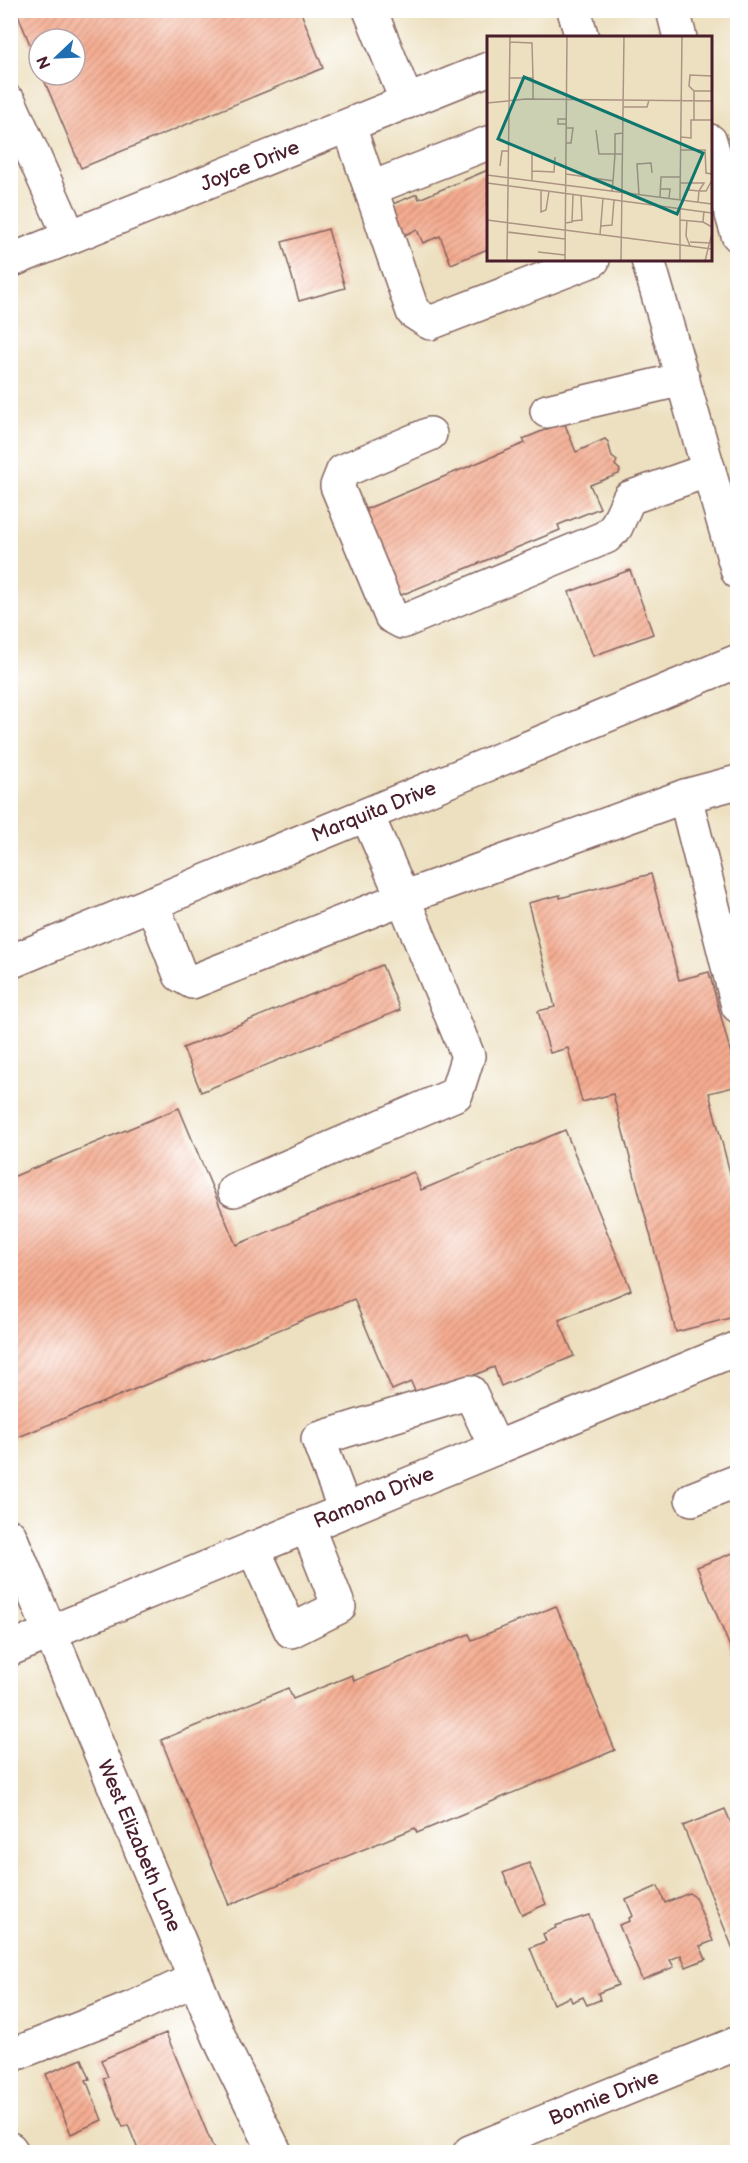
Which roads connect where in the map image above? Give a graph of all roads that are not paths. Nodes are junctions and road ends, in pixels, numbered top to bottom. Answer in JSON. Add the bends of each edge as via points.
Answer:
{"nodes":[{"id":1,"x":370,"y":10,"type":"edge"},
{"id":2,"x":673,"y":10,"type":"edge"},
{"id":3,"x":680,"y":36,"type":"edge"},
{"id":4,"x":487,"y":70,"type":"edge"},
{"id":5,"x":407,"y":102,"type":"junction"},
{"id":6,"x":10,"y":103,"type":"edge"},
{"id":7,"x":349,"y":126,"type":"junction"},
{"id":8,"x":487,"y":144,"type":"edge"},
{"id":9,"x":712,"y":144,"type":"edge"},
{"id":10,"x":372,"y":188,"type":"junction"},
{"id":11,"x":738,"y":235,"type":"edge"},
{"id":12,"x":70,"y":237,"type":"junction"},
{"id":13,"x":10,"y":261,"type":"edge"},
{"id":14,"x":586,"y":261,"type":"edge"},
{"id":15,"x":648,"y":261,"type":"edge"},
{"id":16,"x":552,"y":266,"type":"edge"},
{"id":17,"x":683,"y":379,"type":"junction"},
{"id":18,"x":547,"y":411,"type":"dead end"},
{"id":19,"x":430,"y":434,"type":"dead end"},
{"id":20,"x":709,"y":470,"type":"junction"},
{"id":21,"x":738,"y":572,"type":"edge"},
{"id":22,"x":738,"y":661,"type":"edge"},
{"id":23,"x":738,"y":782,"type":"edge"},
{"id":24,"x":685,"y":796,"type":"junction"},
{"id":25,"x":367,"y":815,"type":"junction"},
{"id":26,"x":403,"y":898,"type":"junction"},
{"id":27,"x":152,"y":903,"type":"junction"},
{"id":28,"x":10,"y":962,"type":"edge"},
{"id":29,"x":738,"y":1006,"type":"edge"},
{"id":30,"x":234,"y":1190,"type":"dead end"},
{"id":31,"x":738,"y":1348,"type":"edge"},
{"id":32,"x":495,"y":1448,"type":"junction"},
{"id":33,"x":738,"y":1481,"type":"edge"},
{"id":34,"x":692,"y":1499,"type":"dead end"},
{"id":35,"x":345,"y":1510,"type":"junction"},
{"id":36,"x":308,"y":1526,"type":"junction"},
{"id":37,"x":10,"y":1536,"type":"edge"},
{"id":38,"x":253,"y":1548,"type":"junction"},
{"id":39,"x":50,"y":1632,"type":"junction"},
{"id":40,"x":10,"y":1649,"type":"edge"},
{"id":41,"x":195,"y":1979,"type":"junction"},
{"id":42,"x":738,"y":2043,"type":"edge"},
{"id":43,"x":10,"y":2056,"type":"edge"},
{"id":44,"x":275,"y":2152,"type":"edge"},
{"id":45,"x":470,"y":2152,"type":"edge"}],
"edges":[{"from":1,"to":5,"type":"street"},
{"from":2,"to":3,"type":"street"},
{"from":4,"to":5,"type":"street","name":"Joyce Drive"},
{"from":5,"to":7,"type":"street","name":"Joyce Drive"},
{"from":6,"to":12,"type":"street"},
{"from":7,"to":10,"type":"street"},
{"from":7,"to":12,"type":"street","name":"Joyce Drive"},
{"from":8,"to":10,"type":"street"},
{"from":9,"to":11,"type":"street"},
{"from":10,"to":16,"type":"street","via":[[413,312],[430,323]]},
{"from":12,"to":13,"type":"street","name":"Joyce Drive"},
{"from":14,"to":16,"type":"street"},
{"from":15,"to":17,"type":"street"},
{"from":17,"to":18,"type":"street"},
{"from":17,"to":20,"type":"street"},
{"from":19,"to":20,"type":"street","via":[[343,471],[337,486],[391,616],[402,622],[606,537],[616,527],[629,498]]},
{"from":20,"to":21,"type":"street"},
{"from":22,"to":25,"type":"street","name":"Marquita Drive"},
{"from":23,"to":24,"type":"street"},
{"from":24,"to":26,"type":"street"},
{"from":24,"to":29,"type":"street"},
{"from":25,"to":26,"type":"street"},
{"from":25,"to":27,"type":"street","name":"Marquita Drive"},
{"from":26,"to":27,"type":"street","via":[[192,982],[180,975]]},
{"from":26,"to":30,"type":"street","via":[[468,1056],[456,1094]]},
{"from":27,"to":28,"type":"street","name":"Marquita Drive"},
{"from":31,"to":32,"type":"street","name":"Ramona Drive"},
{"from":32,"to":35,"type":"street","name":"Ramona Drive"},
{"from":32,"to":35,"type":"street","via":[[470,1392],[318,1439]]},
{"from":33,"to":34,"type":"street"},
{"from":35,"to":36,"type":"street","name":"Ramona Drive"},
{"from":36,"to":38,"type":"street","name":"Ramona Drive"},
{"from":36,"to":38,"type":"street","via":[[339,1607],[291,1631]]},
{"from":37,"to":39,"type":"street","name":"West Elizabeth Lane"},
{"from":38,"to":39,"type":"street","name":"Ramona Drive"},
{"from":39,"to":40,"type":"street","name":"Ramona Drive"},
{"from":39,"to":41,"type":"street","name":"West Elizabeth Lane"},
{"from":41,"to":43,"type":"street"},
{"from":41,"to":44,"type":"street","name":"West Elizabeth Lane"},
{"from":42,"to":45,"type":"street","name":"Bonnie Drive"}]}
